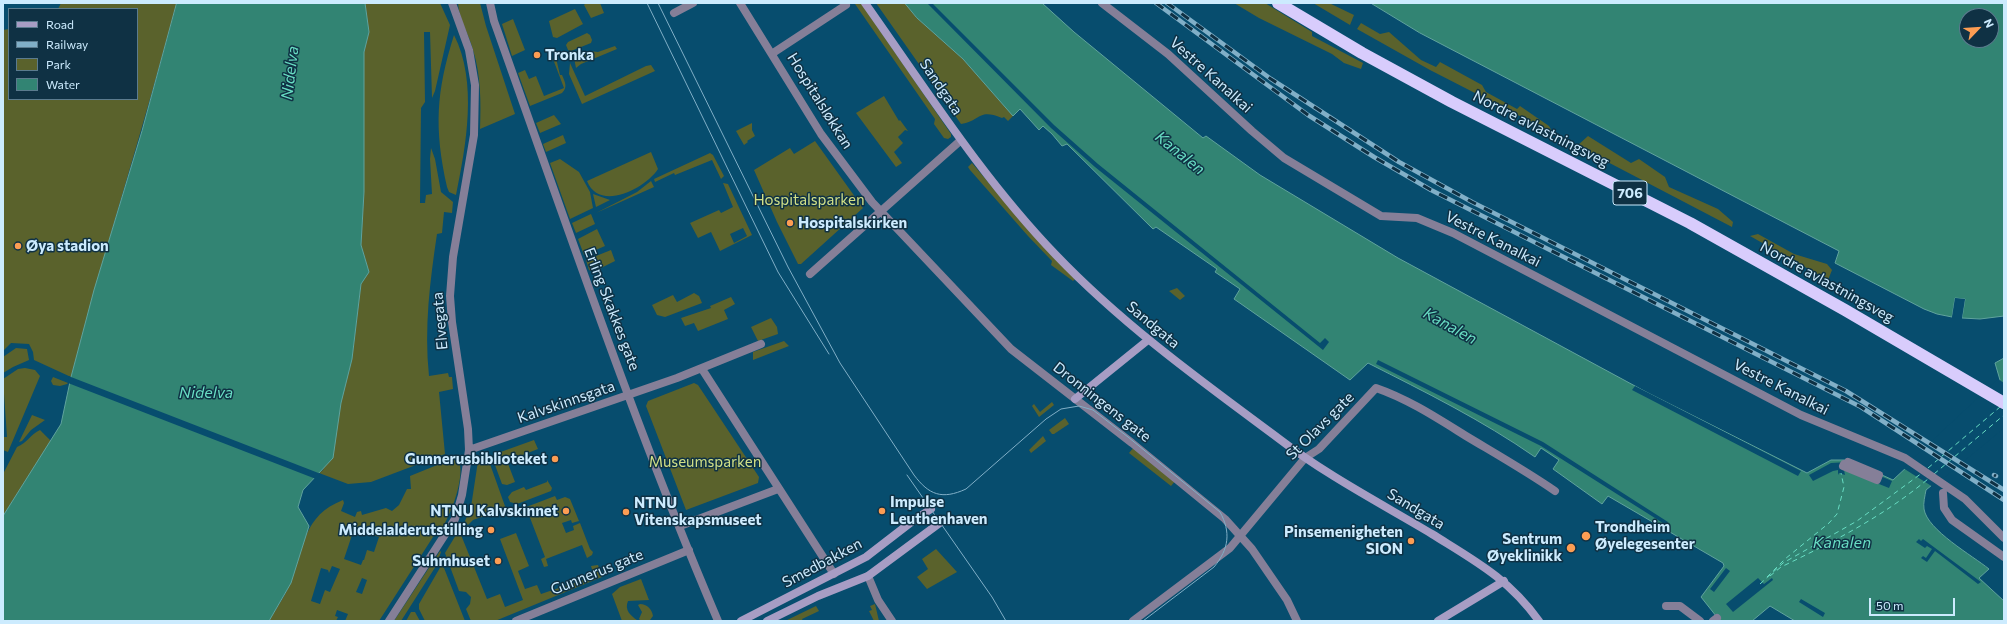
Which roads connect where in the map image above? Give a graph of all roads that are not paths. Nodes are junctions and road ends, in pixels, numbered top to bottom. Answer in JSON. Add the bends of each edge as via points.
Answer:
{"nodes":[{"id":1,"x":452,"y":3,"type":"edge"},
{"id":2,"x":490,"y":3,"type":"edge"},
{"id":3,"x":693,"y":3,"type":"edge"},
{"id":4,"x":740,"y":3,"type":"edge"},
{"id":5,"x":865,"y":3,"type":"edge"},
{"id":6,"x":1102,"y":3,"type":"edge"},
{"id":7,"x":1278,"y":3,"type":"edge"},
{"id":8,"x":846,"y":5,"type":"dead end"},
{"id":9,"x":674,"y":13,"type":"dead end"},
{"id":10,"x":773,"y":53,"type":"junction"},
{"id":11,"x":960,"y":141,"type":"junction"},
{"id":12,"x":880,"y":211,"type":"junction"},
{"id":13,"x":810,"y":274,"type":"dead end"},
{"id":14,"x":1148,"y":340,"type":"junction"},
{"id":15,"x":761,"y":344,"type":"dead end"},
{"id":16,"x":702,"y":369,"type":"junction"},
{"id":17,"x":629,"y":395,"type":"junction"},
{"id":18,"x":1075,"y":399,"type":"junction"},
{"id":19,"x":2004,"y":403,"type":"edge"},
{"id":20,"x":469,"y":450,"type":"junction"},
{"id":21,"x":1305,"y":458,"type":"junction"},
{"id":22,"x":1843,"y":466,"type":"joint"},
{"id":23,"x":778,"y":489,"type":"junction"},
{"id":24,"x":1555,"y":491,"type":"dead end"},
{"id":25,"x":1943,"y":493,"type":"dead end"},
{"id":26,"x":932,"y":509,"type":"dead end"},
{"id":27,"x":941,"y":522,"type":"dead end"},
{"id":28,"x":680,"y":526,"type":"junction"},
{"id":29,"x":1240,"y":536,"type":"junction"},
{"id":30,"x":2004,"y":538,"type":"edge"},
{"id":31,"x":689,"y":550,"type":"junction"},
{"id":32,"x":2004,"y":557,"type":"edge"},
{"id":33,"x":834,"y":574,"type":"junction"},
{"id":34,"x":868,"y":576,"type":"junction"},
{"id":35,"x":1504,"y":581,"type":"junction"},
{"id":36,"x":1666,"y":606,"type":"dead end"},
{"id":37,"x":389,"y":621,"type":"edge"},
{"id":38,"x":516,"y":621,"type":"edge"},
{"id":39,"x":718,"y":621,"type":"edge"},
{"id":40,"x":741,"y":621,"type":"edge"},
{"id":41,"x":766,"y":621,"type":"edge"},
{"id":42,"x":892,"y":621,"type":"edge"},
{"id":43,"x":1133,"y":621,"type":"edge"},
{"id":44,"x":1297,"y":621,"type":"edge"},
{"id":45,"x":1438,"y":621,"type":"edge"},
{"id":46,"x":1539,"y":621,"type":"edge"},
{"id":47,"x":1700,"y":621,"type":"edge"}],
"edges":[{"from":1,"to":20,"type":"street","name":"Elvegata","via":[[469,50],[475,85],[474,135],[453,257],[450,296]]},
{"from":2,"to":17,"type":"street","name":"Erling Skakkes gate","via":[[494,21],[570,238]]},
{"from":3,"to":9,"type":"street"},
{"from":4,"to":10,"type":"street","name":"Hospitalsløkkan","via":[[762,41]]},
{"from":5,"to":11,"type":"main road","name":"Sandgata"},
{"from":6,"to":30,"type":"street","name":"Vestre Kanalkai","via":[[1168,54],[1284,158],[1381,216],[1417,218],[1453,233],[1801,415],[1905,458],[1965,499]]},
{"from":7,"to":19,"type":"highway","name":"Nordre avlastningsveg","number":"706","via":[[1438,94],[1690,223]]},
{"from":8,"to":10,"type":"street"},
{"from":10,"to":12,"type":"street","name":"Hospitalsløkkan","via":[[821,134]]},
{"from":11,"to":12,"type":"street"},
{"from":11,"to":14,"type":"main road","name":"Sandgata","via":[[1057,256]]},
{"from":12,"to":13,"type":"street"},
{"from":12,"to":18,"type":"street","name":"Dronningens gate","via":[[1011,349]]},
{"from":14,"to":18,"type":"main road"},
{"from":14,"to":21,"type":"main road","name":"Sandgata"},
{"from":15,"to":16,"type":"street","name":"Kalvskinnsgata"},
{"from":16,"to":17,"type":"street","name":"Kalvskinnsgata"},
{"from":16,"to":23,"type":"street"},
{"from":17,"to":20,"type":"street","name":"Kalvskinnsgata"},
{"from":17,"to":28,"type":"street","name":"Erling Skakkes gate"},
{"from":18,"to":29,"type":"street","name":"Dronningens gate","via":[[1225,519]]},
{"from":20,"to":37,"type":"street","name":"Elvegata","via":[[462,495],[455,519]]},
{"from":21,"to":24,"type":"street","name":"St Olavs gate","via":[[1320,449],[1376,388],[1426,412],[1527,471]]},
{"from":21,"to":29,"type":"street","name":"St Olavs gate"},
{"from":21,"to":35,"type":"main road","name":"Sandgata","via":[[1474,559]]},
{"from":22,"to":22,"type":"street","via":[[1877,480],[1879,475],[1848,462],[1847,464],[1876,476],[1844,464]]},
{"from":23,"to":28,"type":"street"},
{"from":23,"to":33,"type":"street"},
{"from":25,"to":32,"type":"street","via":[[1944,508],[1952,520]]},
{"from":26,"to":33,"type":"main road","name":"Smedbakken","via":[[873,552]]},
{"from":27,"to":34,"type":"main road","name":"Smedbakken"},
{"from":28,"to":31,"type":"street","name":"Erling Skakkes gate"},
{"from":29,"to":43,"type":"street","name":"St Olavs gate","via":[[1230,548]]},
{"from":29,"to":44,"type":"street","name":"Dronningens gate","via":[[1287,600]]},
{"from":31,"to":38,"type":"street","name":"Gunnerus gate"},
{"from":31,"to":39,"type":"street","name":"Erling Skakkes gate"},
{"from":33,"to":40,"type":"main road","name":"Smedbakken"},
{"from":34,"to":41,"type":"main road","name":"Smedbakken"},
{"from":34,"to":42,"type":"street","via":[[878,600]]},
{"from":35,"to":45,"type":"main road"},
{"from":35,"to":46,"type":"main road","name":"Sandgata"},
{"from":36,"to":47,"type":"street","via":[[1680,606]]}]}
